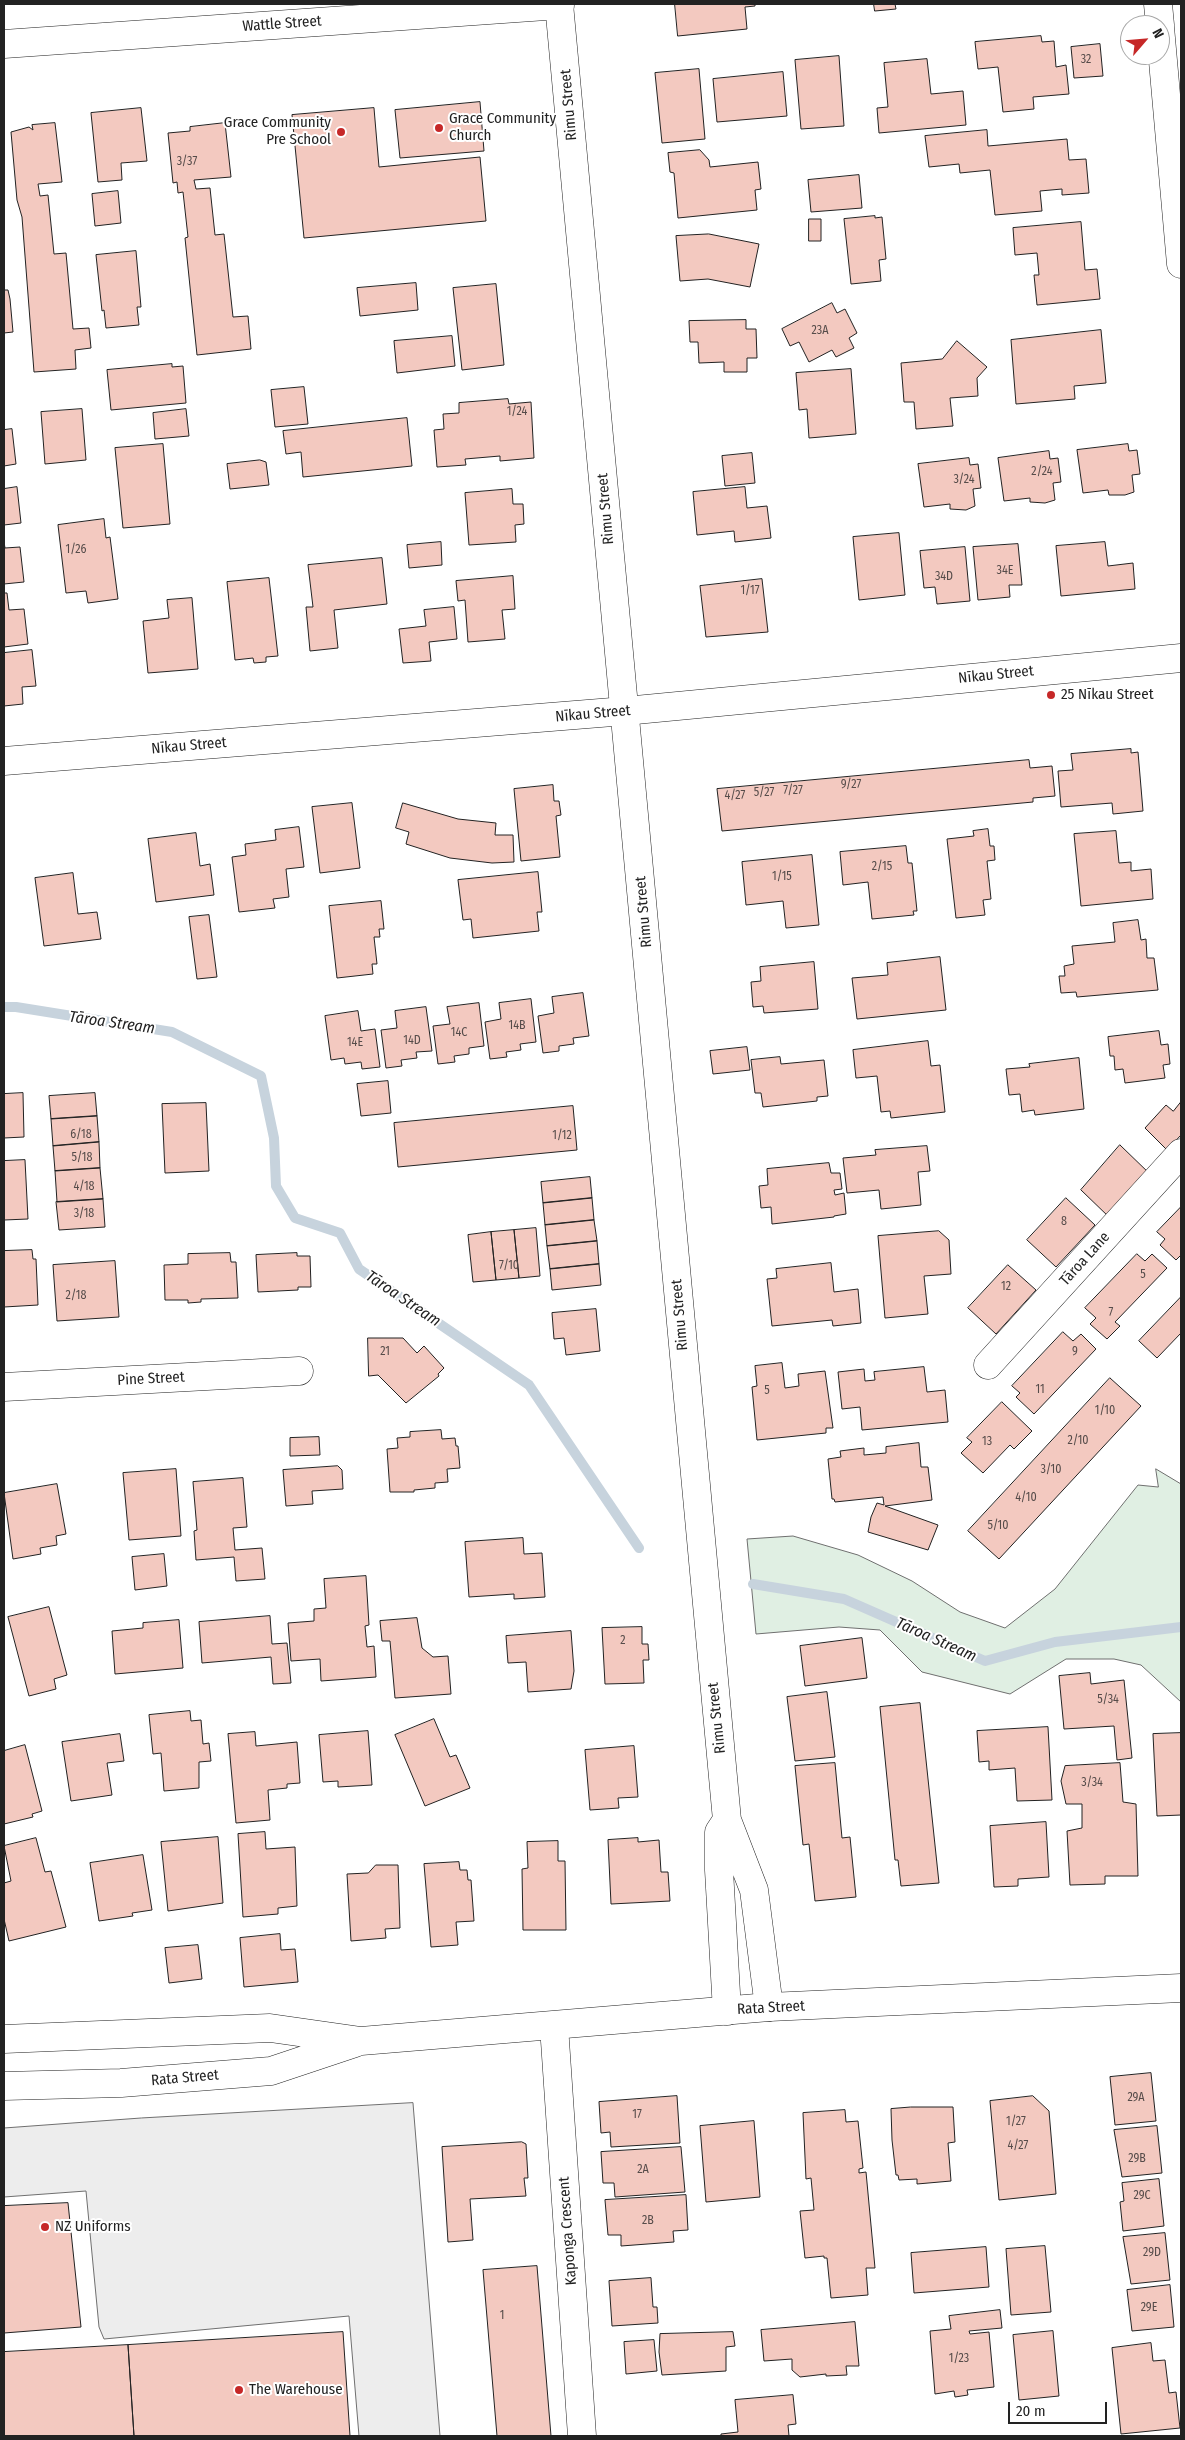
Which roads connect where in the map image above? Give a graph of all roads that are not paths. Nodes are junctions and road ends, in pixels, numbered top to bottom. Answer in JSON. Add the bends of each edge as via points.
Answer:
{"nodes":[{"id":1,"x":559,"y":4,"type":"edge"},
{"id":2,"x":4,"y":44,"type":"edge"},
{"id":3,"x":1163,"y":65,"type":"edge"},
{"id":4,"x":1181,"y":264,"type":"edge"},
{"id":5,"x":1181,"y":658,"type":"edge"},
{"id":6,"x":625,"y":711,"type":"junction"},
{"id":7,"x":4,"y":761,"type":"edge"},
{"id":8,"x":1181,"y":1153,"type":"edge"},
{"id":9,"x":988,"y":1365,"type":"dead end"},
{"id":10,"x":299,"y":1371,"type":"dead end"},
{"id":11,"x":4,"y":1387,"type":"edge"},
{"id":12,"x":727,"y":1820,"type":"junction"},
{"id":13,"x":1181,"y":1988,"type":"edge"},
{"id":14,"x":769,"y":2007,"type":"junction"},
{"id":15,"x":727,"y":2011,"type":"junction"},
{"id":16,"x":554,"y":2026,"type":"junction"},
{"id":17,"x":4,"y":2039,"type":"edge"},
{"id":18,"x":361,"y":2041,"type":"junction"},
{"id":19,"x":4,"y":2086,"type":"edge"},
{"id":20,"x":582,"y":2436,"type":"edge"}],
"edges":[{"from":1,"to":2,"type":"street","name":"Wattle Street"},
{"from":1,"to":6,"type":"street","name":"Rimu Street"},
{"from":3,"to":4,"type":"street"},
{"from":5,"to":6,"type":"street","name":"Nīkau Street"},
{"from":6,"to":7,"type":"street","name":"Nīkau Street"},
{"from":6,"to":12,"type":"street","name":"Rimu Street"},
{"from":8,"to":9,"type":"street","name":"Tāroa Lane"},
{"from":10,"to":11,"type":"street","name":"Pine Street"},
{"from":12,"to":14,"type":"street","name":"Rimu Street","via":[[754,1890]]},
{"from":12,"to":15,"type":"street","name":"Rimu Street","via":[[719,1832],[719,1861]]},
{"from":13,"to":14,"type":"street","name":"Rata Street"},
{"from":14,"to":15,"type":"street","name":"Rata Street"},
{"from":15,"to":16,"type":"street","name":"Rata Street"},
{"from":16,"to":18,"type":"street","name":"Rata Street"},
{"from":16,"to":20,"type":"street","name":"Kaponga Crescent"},
{"from":17,"to":18,"type":"street","name":"Rata Street","via":[[270,2028]]},
{"from":18,"to":19,"type":"street","name":"Rata Street","via":[[271,2071],[121,2083]]}]}
